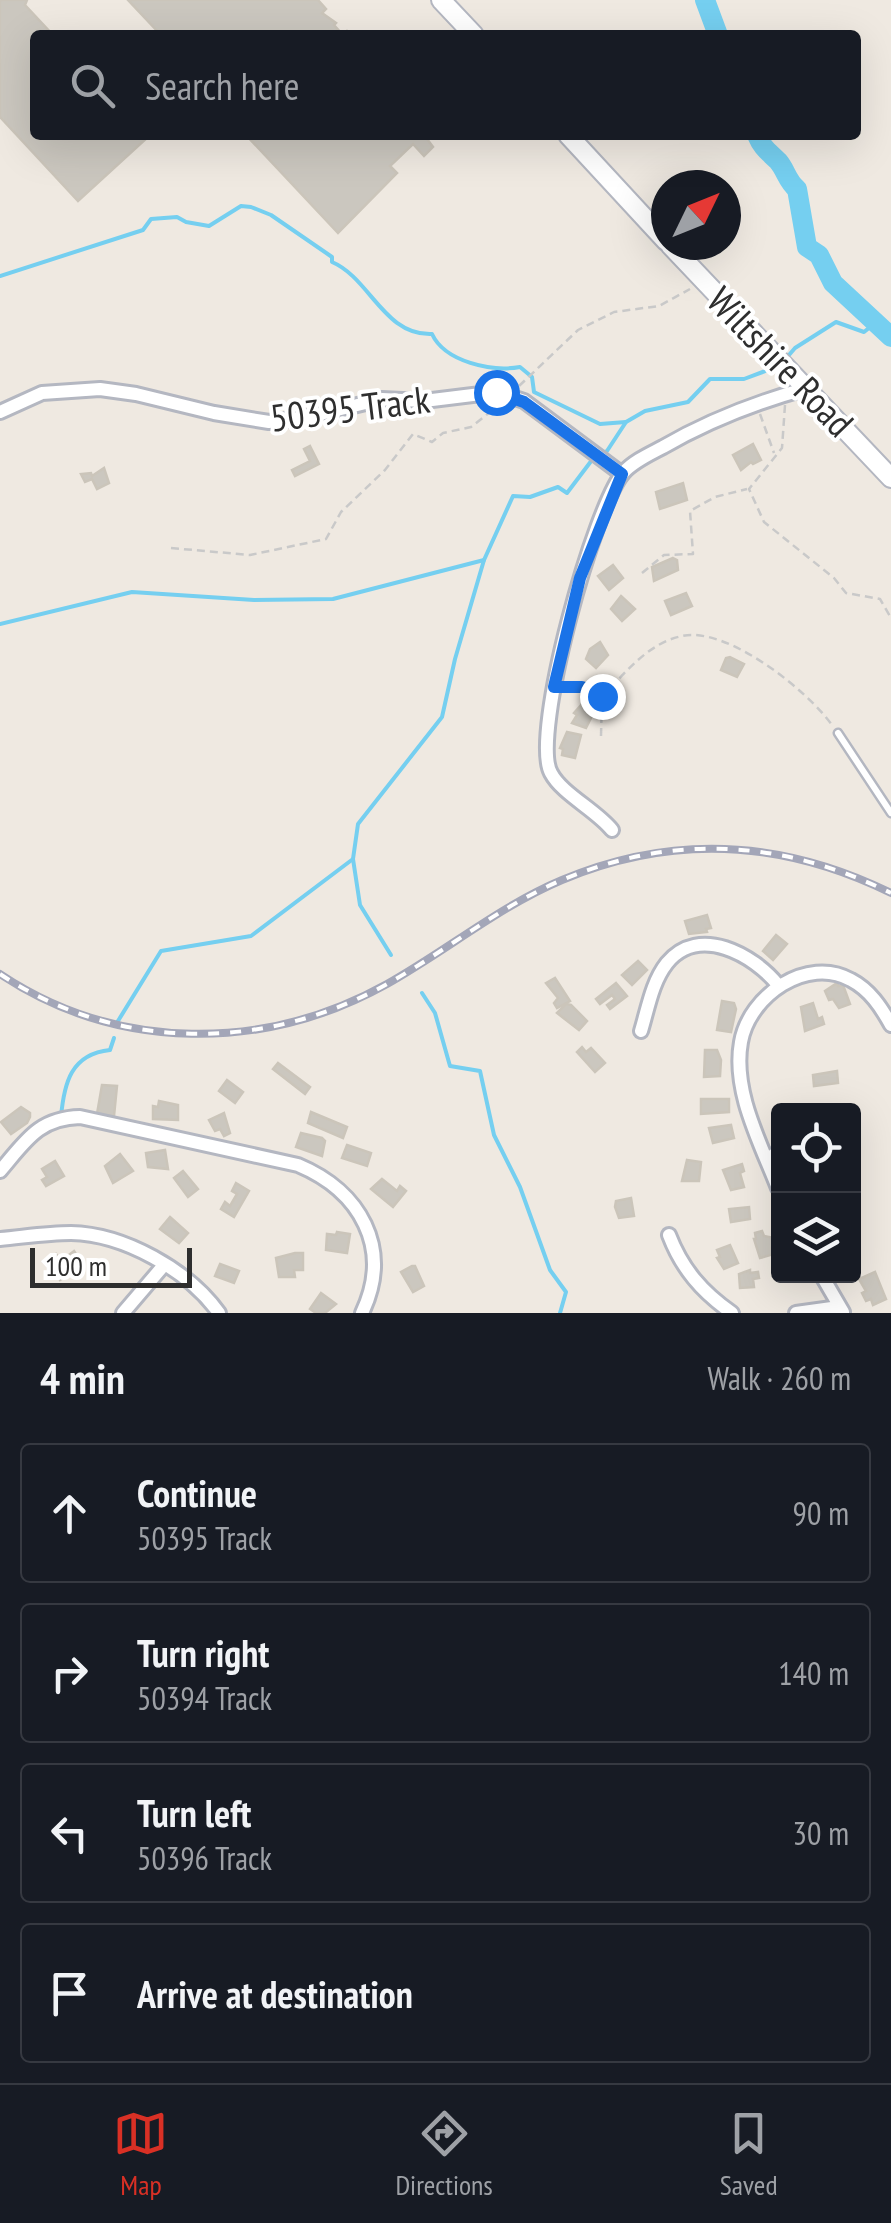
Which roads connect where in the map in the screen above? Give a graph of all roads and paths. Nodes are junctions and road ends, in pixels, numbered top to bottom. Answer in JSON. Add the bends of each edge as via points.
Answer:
{"nodes":[{"id":1,"x":441,"y":0,"type":"edge"},
{"id":2,"x":469,"y":30,"type":"edge"},
{"id":3,"x":573,"y":140,"type":"edge"},
{"id":4,"x":651,"y":225,"type":"edge"},
{"id":5,"x":684,"y":260,"type":"edge"},
{"id":6,"x":703,"y":281,"type":"junction"},
{"id":7,"x":804,"y":389,"type":"junction"},
{"id":8,"x":511,"y":396,"type":"junction"},
{"id":9,"x":785,"y":402,"type":"dead end"},
{"id":10,"x":756,"y":403,"type":"junction"},
{"id":11,"x":0,"y":412,"type":"edge"},
{"id":12,"x":775,"y":457,"type":"junction"},
{"id":13,"x":622,"y":474,"type":"junction"},
{"id":14,"x":891,"y":478,"type":"edge"},
{"id":15,"x":749,"y":489,"type":"junction"},
{"id":16,"x":171,"y":548,"type":"dead end"},
{"id":17,"x":642,"y":574,"type":"dead end"},
{"id":18,"x":891,"y":618,"type":"edge"},
{"id":19,"x":554,"y":687,"type":"junction"},
{"id":20,"x":602,"y":696,"type":"junction"},
{"id":21,"x":838,"y":733,"type":"joint"},
{"id":22,"x":601,"y":736,"type":"dead end"},
{"id":23,"x":891,"y":813,"type":"edge"},
{"id":24,"x":612,"y":830,"type":"dead end"},
{"id":25,"x":778,"y":985,"type":"junction"},
{"id":26,"x":891,"y":1025,"type":"edge"},
{"id":27,"x":641,"y":1031,"type":"dead end"},
{"id":28,"x":771,"y":1154,"type":"edge"},
{"id":29,"x":766,"y":1158,"type":"junction"},
{"id":30,"x":771,"y":1170,"type":"edge"},
{"id":31,"x":0,"y":1171,"type":"edge"},
{"id":32,"x":670,"y":1234,"type":"dead end"},
{"id":33,"x":0,"y":1239,"type":"edge"},
{"id":34,"x":164,"y":1265,"type":"junction"},
{"id":35,"x":826,"y":1283,"type":"edge"},
{"id":36,"x":841,"y":1310,"type":"edge"},
{"id":37,"x":123,"y":1313,"type":"edge"},
{"id":38,"x":219,"y":1313,"type":"edge"},
{"id":39,"x":362,"y":1313,"type":"edge"},
{"id":40,"x":732,"y":1313,"type":"edge"},
{"id":41,"x":796,"y":1313,"type":"edge"}],
"edges":[{"from":1,"to":2,"type":"street"},
{"from":3,"to":4,"type":"street","name":"Wiltshire Road"},
{"from":5,"to":6,"type":"street","name":"Wiltshire Road"},
{"from":6,"to":7,"type":"street","name":"Wiltshire Road"},
{"from":6,"to":8,"type":"path","via":[[659,306],[614,312],[578,330]]},
{"from":7,"to":10,"type":"street"},
{"from":7,"to":14,"type":"street","name":"Wiltshire Road"},
{"from":8,"to":11,"type":"street","name":"50395 Track","via":[[382,400],[269,422],[78,389],[42,393]]},
{"from":8,"to":13,"type":"street"},
{"from":8,"to":16,"type":"path","via":[[472,428],[432,442],[414,434],[341,512],[326,539],[250,555]]},
{"from":9,"to":12,"type":"path","via":[[782,448]]},
{"from":10,"to":12,"type":"path"},
{"from":10,"to":13,"type":"street","via":[[676,439]]},
{"from":12,"to":15,"type":"path"},
{"from":13,"to":19,"type":"street","via":[[580,578]]},
{"from":15,"to":17,"type":"path","via":[[690,511],[693,554],[664,555]]},
{"from":15,"to":18,"type":"path","via":[[764,522],[846,593],[880,599]]},
{"from":19,"to":20,"type":"path","via":[[582,687]]},
{"from":19,"to":24,"type":"street","via":[[545,750],[550,773]]},
{"from":20,"to":21,"type":"path","via":[[640,657],[678,637],[700,635],[790,681]]},
{"from":20,"to":22,"type":"path"},
{"from":21,"to":23,"type":"lane"},
{"from":25,"to":26,"type":"street","via":[[818,973],[848,977],[872,996]]},
{"from":25,"to":27,"type":"street","via":[[737,950],[686,950],[657,979]]},
{"from":25,"to":29,"type":"street","via":[[746,1024],[740,1056],[745,1097]]},
{"from":28,"to":29,"type":"lane"},
{"from":29,"to":30,"type":"street"},
{"from":31,"to":39,"type":"street","via":[[48,1122],[80,1116],[298,1165],[340,1190],[366,1226],[374,1265]]},
{"from":32,"to":40,"type":"street","via":[[692,1278]]},
{"from":33,"to":34,"type":"street","via":[[86,1235]]},
{"from":34,"to":37,"type":"street"},
{"from":34,"to":38,"type":"street"},
{"from":35,"to":36,"type":"street"},
{"from":36,"to":41,"type":"street"}]}
